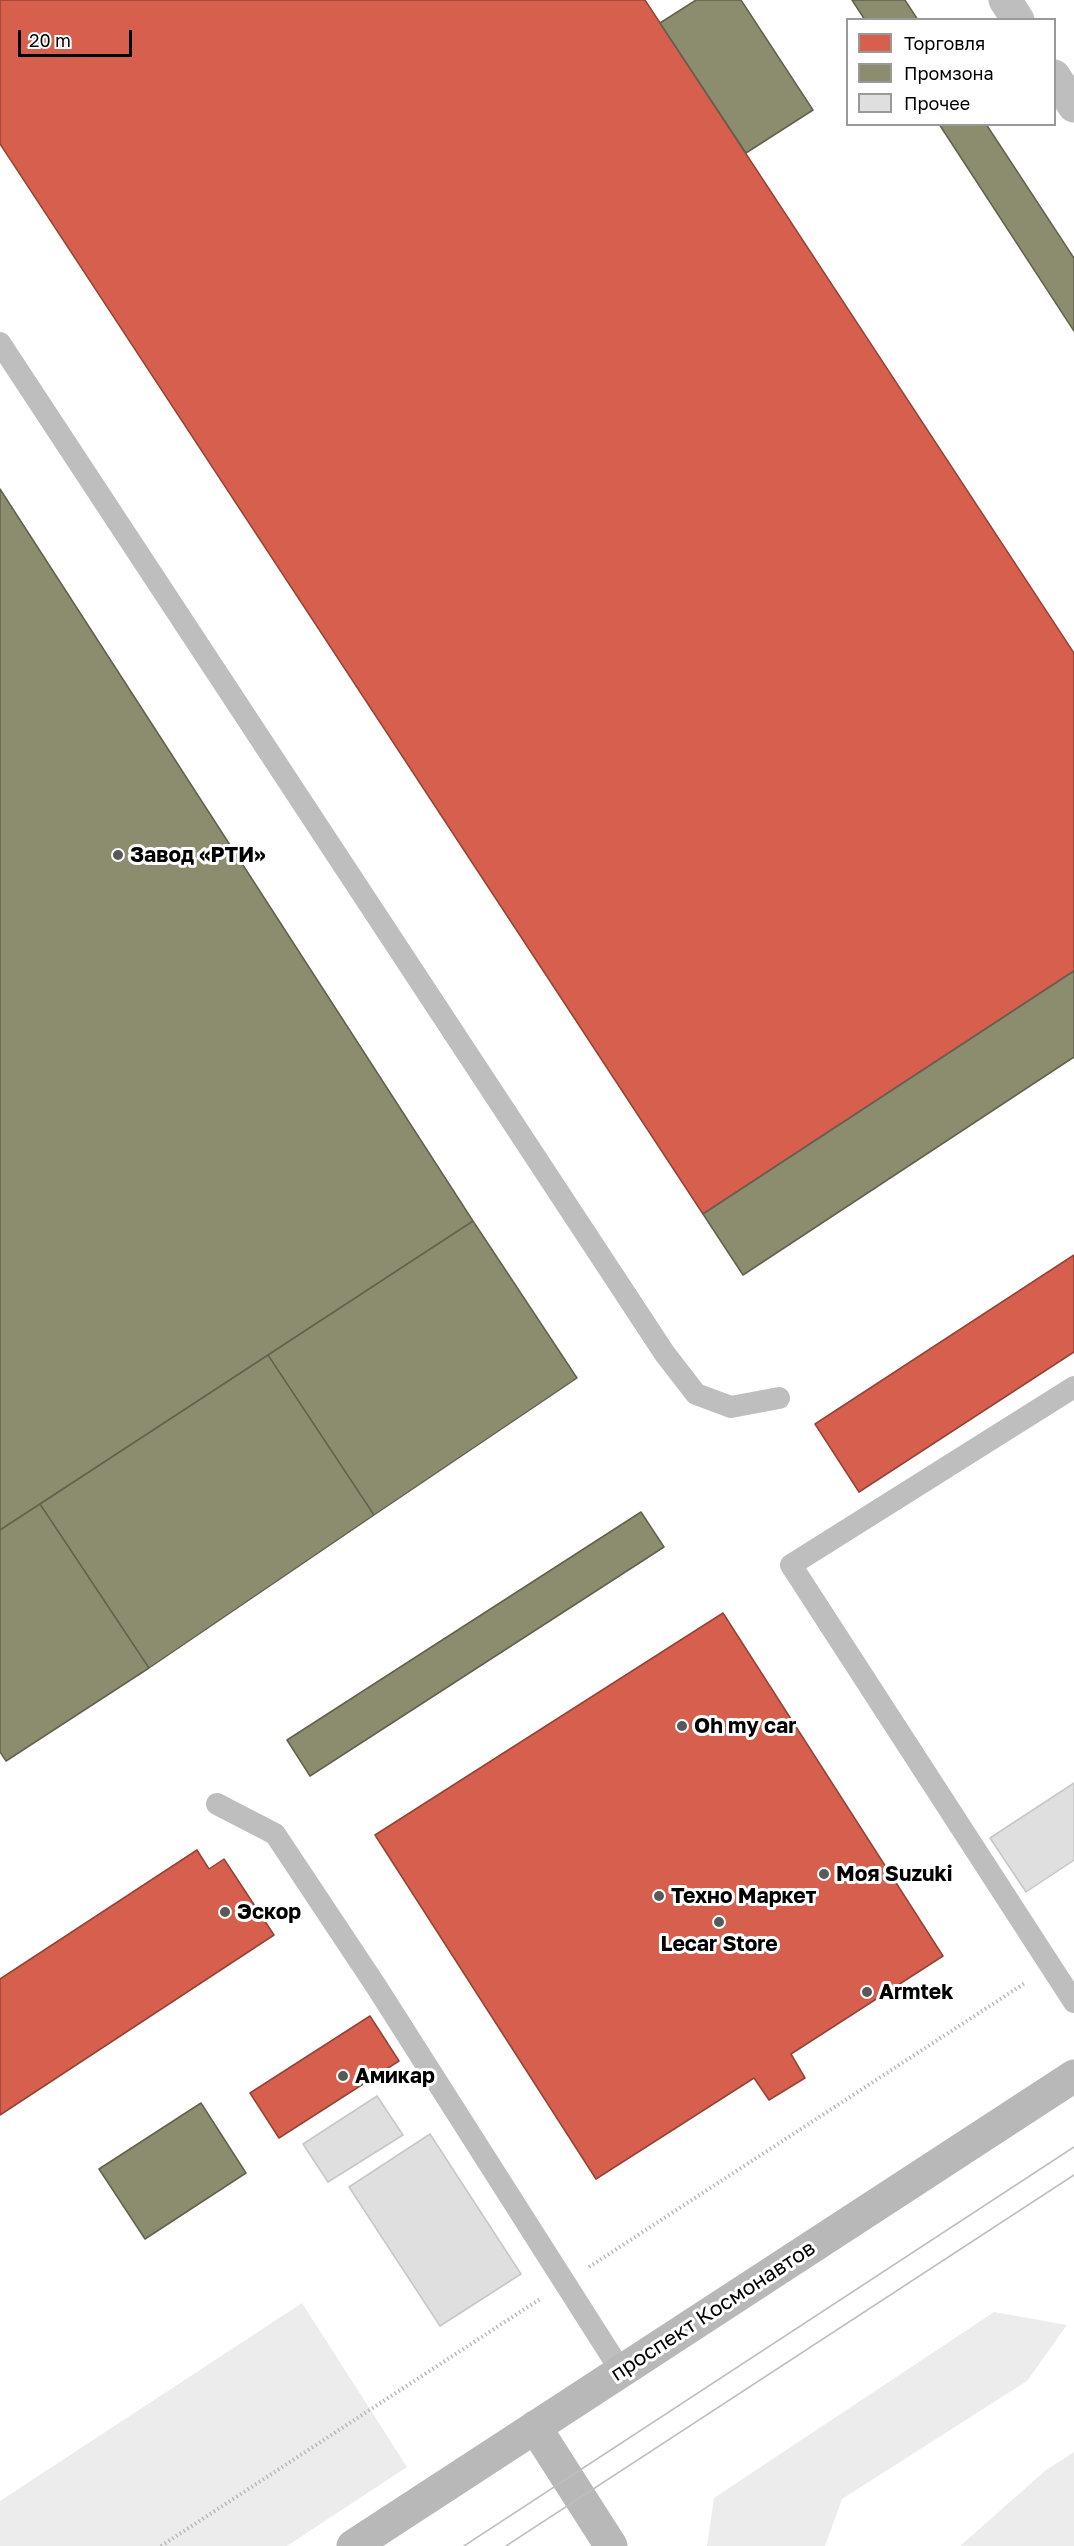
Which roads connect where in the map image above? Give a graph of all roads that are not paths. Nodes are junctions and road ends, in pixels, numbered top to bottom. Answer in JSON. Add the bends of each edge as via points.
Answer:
{"nodes":[{"id":1,"x":1005,"y":0,"type":"edge"},
{"id":2,"x":1017,"y":18,"type":"edge"},
{"id":3,"x":1056,"y":79,"type":"edge"},
{"id":4,"x":1074,"y":106,"type":"edge"},
{"id":5,"x":0,"y":343,"type":"edge"},
{"id":6,"x":1074,"y":1386,"type":"edge"},
{"id":7,"x":779,"y":1398,"type":"dead end"},
{"id":8,"x":217,"y":1804,"type":"dead end"},
{"id":9,"x":1074,"y":2002,"type":"edge"},
{"id":10,"x":1074,"y":2076,"type":"edge"},
{"id":11,"x":621,"y":2371,"type":"junction"},
{"id":12,"x":535,"y":2427,"type":"junction"},
{"id":13,"x":353,"y":2546,"type":"edge"},
{"id":14,"x":611,"y":2546,"type":"edge"}],
"edges":[{"from":1,"to":2,"type":"street"},
{"from":3,"to":4,"type":"street"},
{"from":5,"to":7,"type":"lane","via":[[665,1354],[696,1394],[731,1407]]},
{"from":6,"to":9,"type":"lane","via":[[791,1566]]},
{"from":8,"to":11,"type":"lane","via":[[275,1834]]},
{"from":10,"to":11,"type":"main road","name":"проспект Космонавтов"},
{"from":11,"to":12,"type":"main road","name":"проспект Космонавтов"},
{"from":12,"to":13,"type":"main road","name":"проспект Космонавтов"},
{"from":12,"to":14,"type":"main road"}]}
